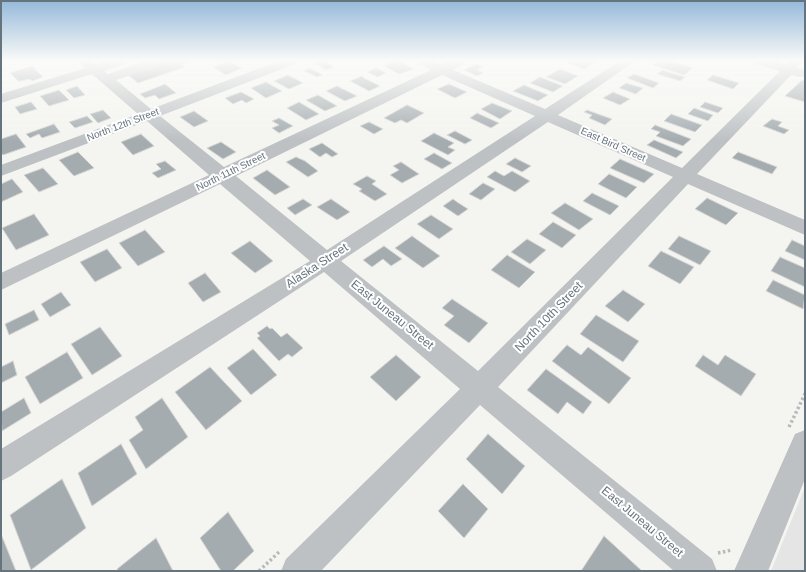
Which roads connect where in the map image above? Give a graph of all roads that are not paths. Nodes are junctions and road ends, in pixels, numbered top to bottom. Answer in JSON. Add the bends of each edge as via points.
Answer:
{"nodes":[{"id":1,"x":38,"y":88,"type":"edge"},
{"id":2,"x":117,"y":88,"type":"edge"},
{"id":3,"x":221,"y":88,"type":"edge"},
{"id":4,"x":405,"y":88,"type":"edge"},
{"id":5,"x":483,"y":88,"type":"edge"},
{"id":6,"x":588,"y":88,"type":"edge"},
{"id":7,"x":778,"y":88,"type":"edge"},
{"id":8,"x":1,"y":99,"type":"edge"},
{"id":9,"x":150,"y":115,"type":"junction"},
{"id":10,"x":546,"y":115,"type":"junction"},
{"id":11,"x":1,"y":171,"type":"edge"},
{"id":12,"x":223,"y":176,"type":"junction"},
{"id":13,"x":686,"y":177,"type":"junction"},
{"id":14,"x":805,"y":228,"type":"edge"},
{"id":15,"x":326,"y":261,"type":"junction"},
{"id":16,"x":1,"y":282,"type":"edge"},
{"id":17,"x":480,"y":388,"type":"junction"},
{"id":18,"x":805,"y":444,"type":"edge"},
{"id":19,"x":1,"y":466,"type":"edge"},
{"id":20,"x":298,"y":571,"type":"edge"},
{"id":21,"x":700,"y":571,"type":"edge"},
{"id":22,"x":751,"y":571,"type":"edge"}],
"edges":[{"from":1,"to":8,"type":"street"},
{"from":2,"to":9,"type":"street","name":"East Juneau Street"},
{"from":3,"to":9,"type":"street","name":"North 12th Street"},
{"from":4,"to":12,"type":"street","name":"North 11th Street"},
{"from":5,"to":10,"type":"street","name":"East Bird Street"},
{"from":6,"to":10,"type":"street","name":"Alaska Street"},
{"from":7,"to":13,"type":"street","name":"North 10th Street"},
{"from":9,"to":11,"type":"street","name":"North 12th Street"},
{"from":9,"to":12,"type":"street","name":"East Juneau Street"},
{"from":10,"to":13,"type":"street","name":"East Bird Street"},
{"from":10,"to":15,"type":"street","name":"Alaska Street"},
{"from":12,"to":15,"type":"street","name":"East Juneau Street"},
{"from":12,"to":16,"type":"street","name":"North 11th Street"},
{"from":13,"to":14,"type":"street","name":"East Bird Street"},
{"from":13,"to":17,"type":"street","name":"North 10th Street"},
{"from":15,"to":17,"type":"street","name":"East Juneau Street"},
{"from":15,"to":19,"type":"street","name":"Alaska Street"},
{"from":17,"to":20,"type":"street","name":"North 10th Street"},
{"from":17,"to":21,"type":"street","name":"East Juneau Street"},
{"from":18,"to":22,"type":"street"}]}
